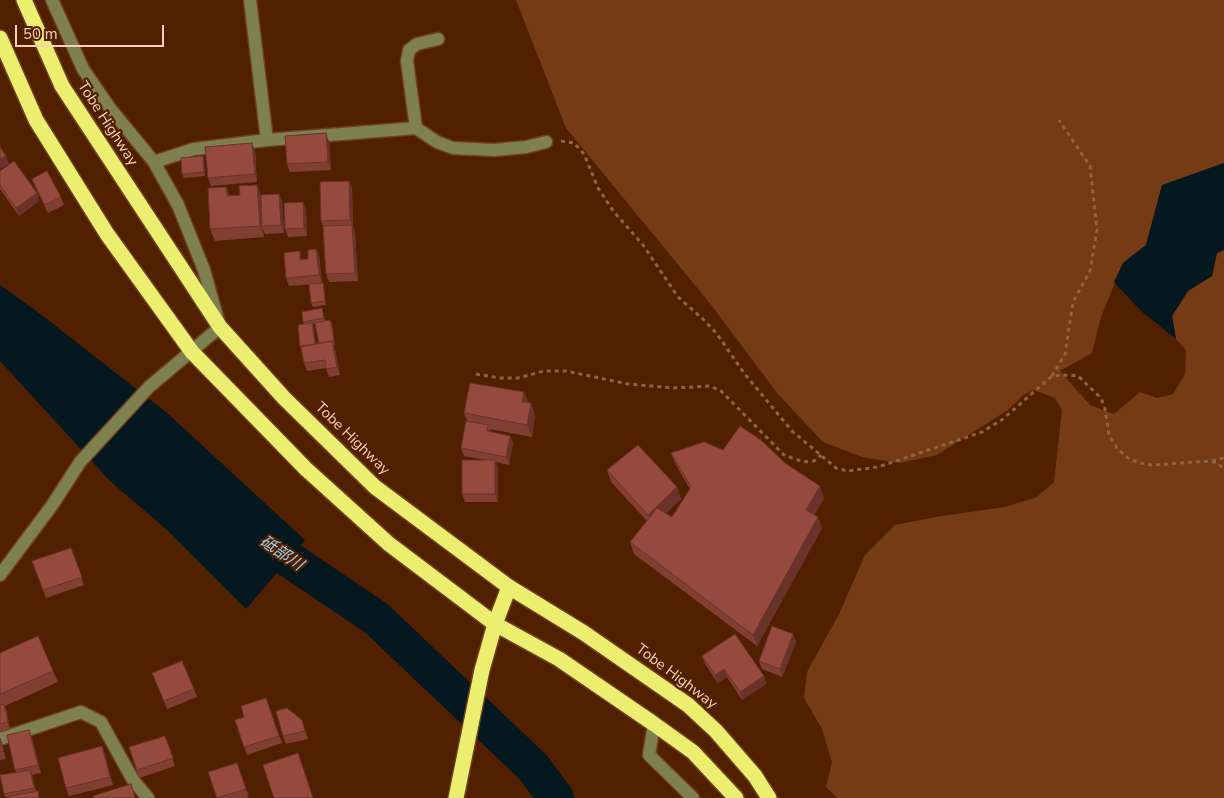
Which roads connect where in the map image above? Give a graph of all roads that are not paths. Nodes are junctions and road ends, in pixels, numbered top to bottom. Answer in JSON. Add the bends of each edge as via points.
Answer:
{"nodes":[{"id":1,"x":24,"y":0,"type":"edge"},
{"id":2,"x":52,"y":0,"type":"edge"},
{"id":3,"x":250,"y":0,"type":"edge"},
{"id":4,"x":0,"y":38,"type":"edge"},
{"id":5,"x":438,"y":39,"type":"dead end"},
{"id":6,"x":416,"y":128,"type":"junction"},
{"id":7,"x":267,"y":140,"type":"junction"},
{"id":8,"x":546,"y":142,"type":"road end"},
{"id":9,"x":154,"y":162,"type":"junction"},
{"id":10,"x":220,"y":327,"type":"junction"},
{"id":11,"x":192,"y":352,"type":"junction"},
{"id":12,"x":0,"y":575,"type":"edge"},
{"id":13,"x":510,"y":587,"type":"junction"},
{"id":14,"x":495,"y":624,"type":"junction"},
{"id":15,"x":654,"y":724,"type":"junction"},
{"id":16,"x":0,"y":739,"type":"edge"},
{"id":17,"x":148,"y":798,"type":"edge"},
{"id":18,"x":456,"y":798,"type":"edge"},
{"id":19,"x":693,"y":798,"type":"edge"},
{"id":20,"x":736,"y":798,"type":"edge"},
{"id":21,"x":769,"y":798,"type":"edge"}],
"edges":[{"from":1,"to":10,"type":"highway","name":"Tobe Highway","via":[[62,86]]},
{"from":2,"to":9,"type":"street","via":[[83,69],[108,107]]},
{"from":3,"to":7,"type":"street"},
{"from":4,"to":11,"type":"highway","via":[[36,120],[107,234]]},
{"from":5,"to":6,"type":"street","via":[[409,50],[407,62]]},
{"from":6,"to":7,"type":"street"},
{"from":6,"to":8,"type":"street","via":[[453,148],[526,148]]},
{"from":7,"to":9,"type":"street","via":[[194,149]]},
{"from":9,"to":10,"type":"street","via":[[178,205],[201,262]]},
{"from":10,"to":11,"type":"street"},
{"from":10,"to":13,"type":"highway","name":"Tobe Highway","via":[[284,398],[375,487]]},
{"from":11,"to":12,"type":"street","via":[[149,387],[80,462]]},
{"from":11,"to":14,"type":"highway","via":[[306,469],[389,544]]},
{"from":13,"to":14,"type":"highway"},
{"from":13,"to":21,"type":"highway","name":"Tobe Highway","via":[[584,633],[688,705],[722,738],[755,776]]},
{"from":14,"to":15,"type":"highway","via":[[560,660]]},
{"from":14,"to":18,"type":"highway","via":[[482,670]]},
{"from":15,"to":19,"type":"street","via":[[649,755]]},
{"from":15,"to":20,"type":"highway","via":[[693,752]]},
{"from":16,"to":17,"type":"street","via":[[81,712],[101,722],[133,780]]}]}
